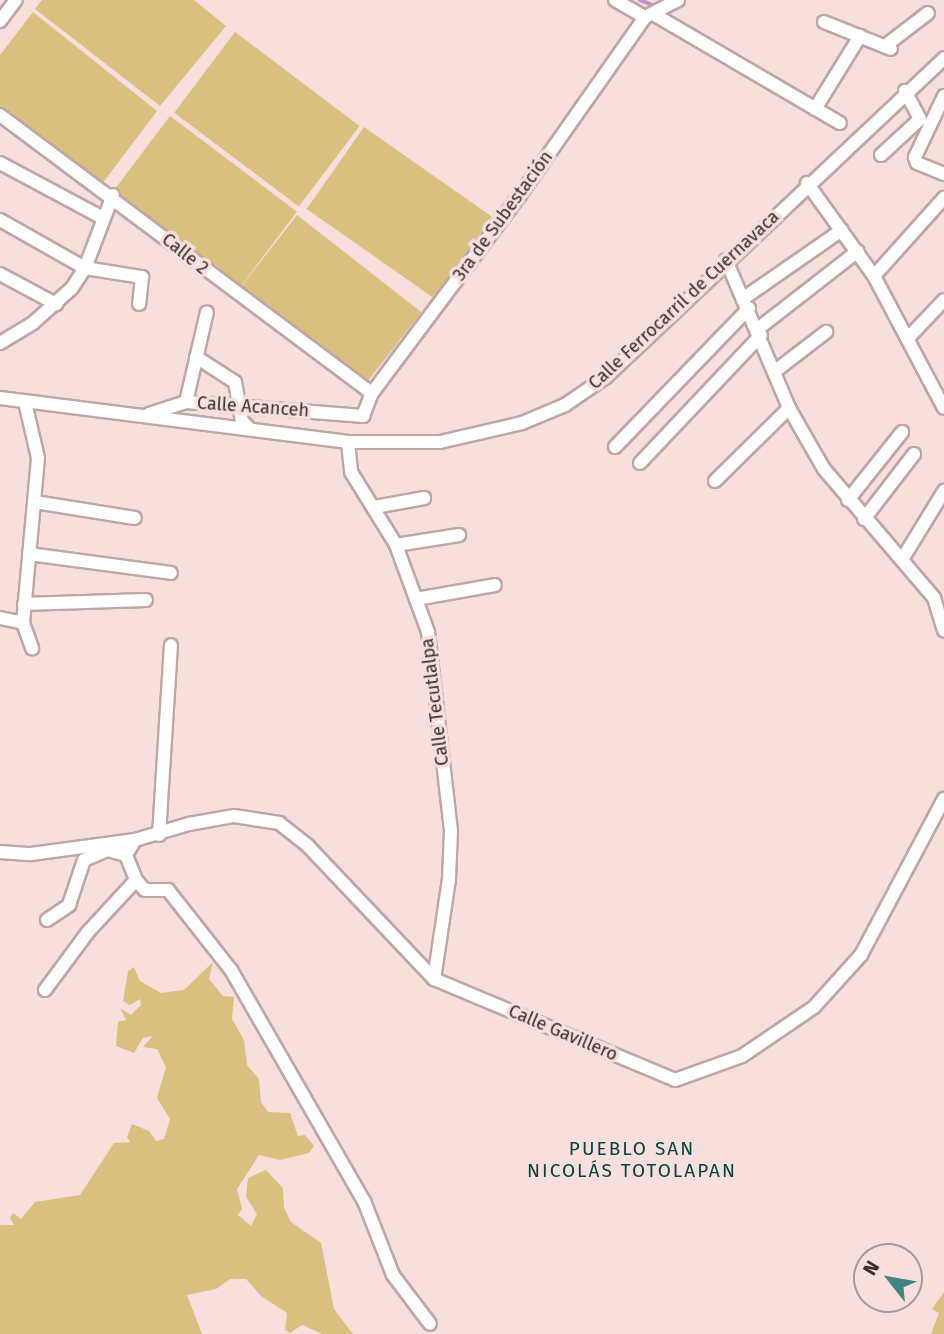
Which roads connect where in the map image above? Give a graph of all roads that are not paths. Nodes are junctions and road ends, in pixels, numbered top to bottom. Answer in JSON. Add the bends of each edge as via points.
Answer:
{"nodes":[{"id":1,"x":16,"y":0,"type":"edge"},
{"id":2,"x":615,"y":0,"type":"edge"},
{"id":3,"x":678,"y":0,"type":"edge"},
{"id":4,"x":928,"y":13,"type":"dead end"},
{"id":5,"x":650,"y":16,"type":"junction"},
{"id":6,"x":0,"y":20,"type":"edge"},
{"id":7,"x":824,"y":22,"type":"dead end"},
{"id":8,"x":860,"y":36,"type":"junction"},
{"id":9,"x":944,"y":58,"type":"edge"},
{"id":10,"x":905,"y":91,"type":"junction"},
{"id":11,"x":944,"y":96,"type":"edge"},
{"id":12,"x":815,"y":110,"type":"junction"},
{"id":13,"x":0,"y":115,"type":"edge"},
{"id":14,"x":840,"y":123,"type":"dead end"},
{"id":15,"x":881,"y":155,"type":"dead end"},
{"id":16,"x":0,"y":163,"type":"edge"},
{"id":17,"x":944,"y":174,"type":"edge"},
{"id":18,"x":807,"y":183,"type":"junction"},
{"id":19,"x":113,"y":195,"type":"junction"},
{"id":20,"x":944,"y":198,"type":"edge"},
{"id":21,"x":103,"y":218,"type":"junction"},
{"id":22,"x":0,"y":220,"type":"edge"},
{"id":23,"x":842,"y":230,"type":"junction"},
{"id":24,"x":858,"y":251,"type":"junction"},
{"id":25,"x":726,"y":260,"type":"junction"},
{"id":26,"x":85,"y":268,"type":"junction"},
{"id":27,"x":0,"y":274,"type":"edge"},
{"id":28,"x":874,"y":276,"type":"junction"},
{"id":29,"x":944,"y":300,"type":"edge"},
{"id":30,"x":747,"y":303,"type":"junction"},
{"id":31,"x":56,"y":304,"type":"junction"},
{"id":32,"x":139,"y":304,"type":"dead end"},
{"id":33,"x":207,"y":313,"type":"dead end"},
{"id":34,"x":760,"y":332,"type":"junction"},
{"id":35,"x":826,"y":332,"type":"dead end"},
{"id":36,"x":908,"y":338,"type":"junction"},
{"id":37,"x":0,"y":343,"type":"edge"},
{"id":38,"x":196,"y":357,"type":"junction"},
{"id":39,"x":774,"y":372,"type":"junction"},
{"id":40,"x":372,"y":393,"type":"junction"},
{"id":41,"x":0,"y":398,"type":"edge"},
{"id":42,"x":25,"y":402,"type":"junction"},
{"id":43,"x":186,"y":402,"type":"junction"},
{"id":44,"x":242,"y":406,"type":"junction"},
{"id":45,"x":789,"y":408,"type":"junction"},
{"id":46,"x":944,"y":408,"type":"edge"},
{"id":47,"x":145,"y":415,"type":"junction"},
{"id":48,"x":363,"y":416,"type":"joint"},
{"id":49,"x":250,"y":429,"type":"junction"},
{"id":50,"x":902,"y":432,"type":"dead end"},
{"id":51,"x":348,"y":442,"type":"junction"},
{"id":52,"x":615,"y":447,"type":"dead end"},
{"id":53,"x":914,"y":454,"type":"dead end"},
{"id":54,"x":640,"y":463,"type":"dead end"},
{"id":55,"x":715,"y":481,"type":"dead end"},
{"id":56,"x":944,"y":491,"type":"edge"},
{"id":57,"x":424,"y":498,"type":"dead end"},
{"id":58,"x":848,"y":499,"type":"junction"},
{"id":59,"x":35,"y":502,"type":"junction"},
{"id":60,"x":375,"y":507,"type":"junction"},
{"id":61,"x":135,"y":518,"type":"dead end"},
{"id":62,"x":864,"y":519,"type":"junction"},
{"id":63,"x":459,"y":535,"type":"dead end"},
{"id":64,"x":396,"y":545,"type":"junction"},
{"id":65,"x":29,"y":554,"type":"junction"},
{"id":66,"x":903,"y":558,"type":"junction"},
{"id":67,"x":171,"y":573,"type":"dead end"},
{"id":68,"x":495,"y":585,"type":"dead end"},
{"id":69,"x":416,"y":599,"type":"junction"},
{"id":70,"x":146,"y":600,"type":"dead end"},
{"id":71,"x":24,"y":604,"type":"junction"},
{"id":72,"x":0,"y":618,"type":"edge"},
{"id":73,"x":23,"y":623,"type":"junction"},
{"id":74,"x":944,"y":630,"type":"edge"},
{"id":75,"x":171,"y":645,"type":"dead end"},
{"id":76,"x":32,"y":648,"type":"dead end"},
{"id":77,"x":944,"y":799,"type":"edge"},
{"id":78,"x":159,"y":835,"type":"junction"},
{"id":79,"x":135,"y":840,"type":"junction"},
{"id":80,"x":0,"y":852,"type":"edge"},
{"id":81,"x":126,"y":855,"type":"junction"},
{"id":82,"x":136,"y":880,"type":"junction"},
{"id":83,"x":47,"y":920,"type":"dead end"},
{"id":84,"x":434,"y":979,"type":"junction"},
{"id":85,"x":45,"y":990,"type":"dead end"},
{"id":86,"x":430,"y":1324,"type":"dead end"}],
"edges":[{"from":1,"to":6,"type":"street"},
{"from":2,"to":5,"type":"street"},
{"from":3,"to":5,"type":"street"},
{"from":4,"to":8,"type":"street","via":[[888,47]]},
{"from":5,"to":12,"type":"street"},
{"from":5,"to":40,"type":"street","name":"3ra de Subestación"},
{"from":7,"to":8,"type":"street"},
{"from":8,"to":12,"type":"street"},
{"from":9,"to":10,"type":"street","name":"Calle Ferrocarril de Cuernavaca"},
{"from":10,"to":15,"type":"street","via":[[920,118]]},
{"from":10,"to":18,"type":"street","name":"Calle Ferrocarril de Cuernavaca"},
{"from":11,"to":17,"type":"street","via":[[915,157],[917,163]]},
{"from":12,"to":14,"type":"street"},
{"from":13,"to":19,"type":"street","name":"Calle 2"},
{"from":16,"to":21,"type":"street"},
{"from":18,"to":23,"type":"street"},
{"from":18,"to":25,"type":"street","name":"Calle Ferrocarril de Cuernavaca"},
{"from":19,"to":21,"type":"street"},
{"from":19,"to":40,"type":"street","name":"Calle 2","via":[[230,291]]},
{"from":20,"to":28,"type":"street"},
{"from":21,"to":26,"type":"street"},
{"from":22,"to":26,"type":"street"},
{"from":23,"to":24,"type":"street"},
{"from":23,"to":30,"type":"street"},
{"from":24,"to":28,"type":"street"},
{"from":24,"to":34,"type":"street"},
{"from":25,"to":30,"type":"street"},
{"from":25,"to":51,"type":"street","name":"Calle Ferrocarril de Cuernavaca","via":[[606,377],[565,405],[470,438]]},
{"from":26,"to":31,"type":"street"},
{"from":26,"to":32,"type":"street","via":[[142,277]]},
{"from":27,"to":31,"type":"street"},
{"from":28,"to":36,"type":"street"},
{"from":29,"to":36,"type":"street"},
{"from":30,"to":34,"type":"street"},
{"from":30,"to":52,"type":"street"},
{"from":31,"to":37,"type":"street"},
{"from":33,"to":38,"type":"street"},
{"from":34,"to":39,"type":"street"},
{"from":34,"to":54,"type":"street"},
{"from":35,"to":39,"type":"street"},
{"from":36,"to":46,"type":"street"},
{"from":38,"to":43,"type":"street"},
{"from":38,"to":44,"type":"street","via":[[232,378]]},
{"from":39,"to":45,"type":"street"},
{"from":40,"to":48,"type":"street","name":"3ra de Subestación"},
{"from":41,"to":42,"type":"street","name":"Calle Ferrocarril de Cuernavaca"},
{"from":42,"to":47,"type":"street","name":"Calle Ferrocarril de Cuernavaca"},
{"from":42,"to":59,"type":"street","via":[[38,458]]},
{"from":43,"to":44,"type":"street","name":"Calle Acanceh"},
{"from":43,"to":47,"type":"street","name":"Calle Acanceh"},
{"from":44,"to":48,"type":"street","name":"Calle Acanceh"},
{"from":44,"to":49,"type":"street","via":[[242,421]]},
{"from":45,"to":55,"type":"street"},
{"from":45,"to":58,"type":"street","via":[[824,470]]},
{"from":47,"to":49,"type":"street","name":"Calle Ferrocarril de Cuernavaca"},
{"from":49,"to":51,"type":"street","name":"Calle Ferrocarril de Cuernavaca"},
{"from":50,"to":58,"type":"street"},
{"from":51,"to":60,"type":"street","name":"Calle Tecutlalpa","via":[[351,471]]},
{"from":53,"to":62,"type":"street"},
{"from":56,"to":66,"type":"street"},
{"from":57,"to":60,"type":"street"},
{"from":58,"to":62,"type":"street"},
{"from":59,"to":61,"type":"street"},
{"from":59,"to":65,"type":"street"},
{"from":60,"to":64,"type":"street","name":"Calle Tecutlalpa"},
{"from":62,"to":66,"type":"street"},
{"from":63,"to":64,"type":"street"},
{"from":64,"to":69,"type":"street","name":"Calle Tecutlalpa"},
{"from":65,"to":67,"type":"street"},
{"from":65,"to":71,"type":"street"},
{"from":66,"to":74,"type":"street","via":[[934,598]]},
{"from":68,"to":69,"type":"street"},
{"from":69,"to":84,"type":"street","name":"Calle Tecutlalpa","via":[[428,632],[451,831]]},
{"from":70,"to":71,"type":"street"},
{"from":71,"to":73,"type":"street"},
{"from":72,"to":73,"type":"street"},
{"from":73,"to":76,"type":"street"},
{"from":75,"to":78,"type":"street"},
{"from":77,"to":84,"type":"street","name":"Calle Gavillero","via":[[861,955],[814,1007],[742,1056],[675,1080]]},
{"from":78,"to":79,"type":"street","name":"Calle Gavillero"},
{"from":78,"to":84,"type":"street","name":"Calle Gavillero","via":[[234,816],[279,823],[307,845]]},
{"from":79,"to":80,"type":"street","name":"Calle Gavillero","via":[[31,854]]},
{"from":79,"to":81,"type":"street"},
{"from":81,"to":82,"type":"street"},
{"from":81,"to":83,"type":"street","via":[[108,850],[84,860],[69,905]]},
{"from":82,"to":85,"type":"street","via":[[88,932]]},
{"from":82,"to":86,"type":"street","via":[[145,890],[168,890],[232,970],[365,1201],[393,1275]]}]}
